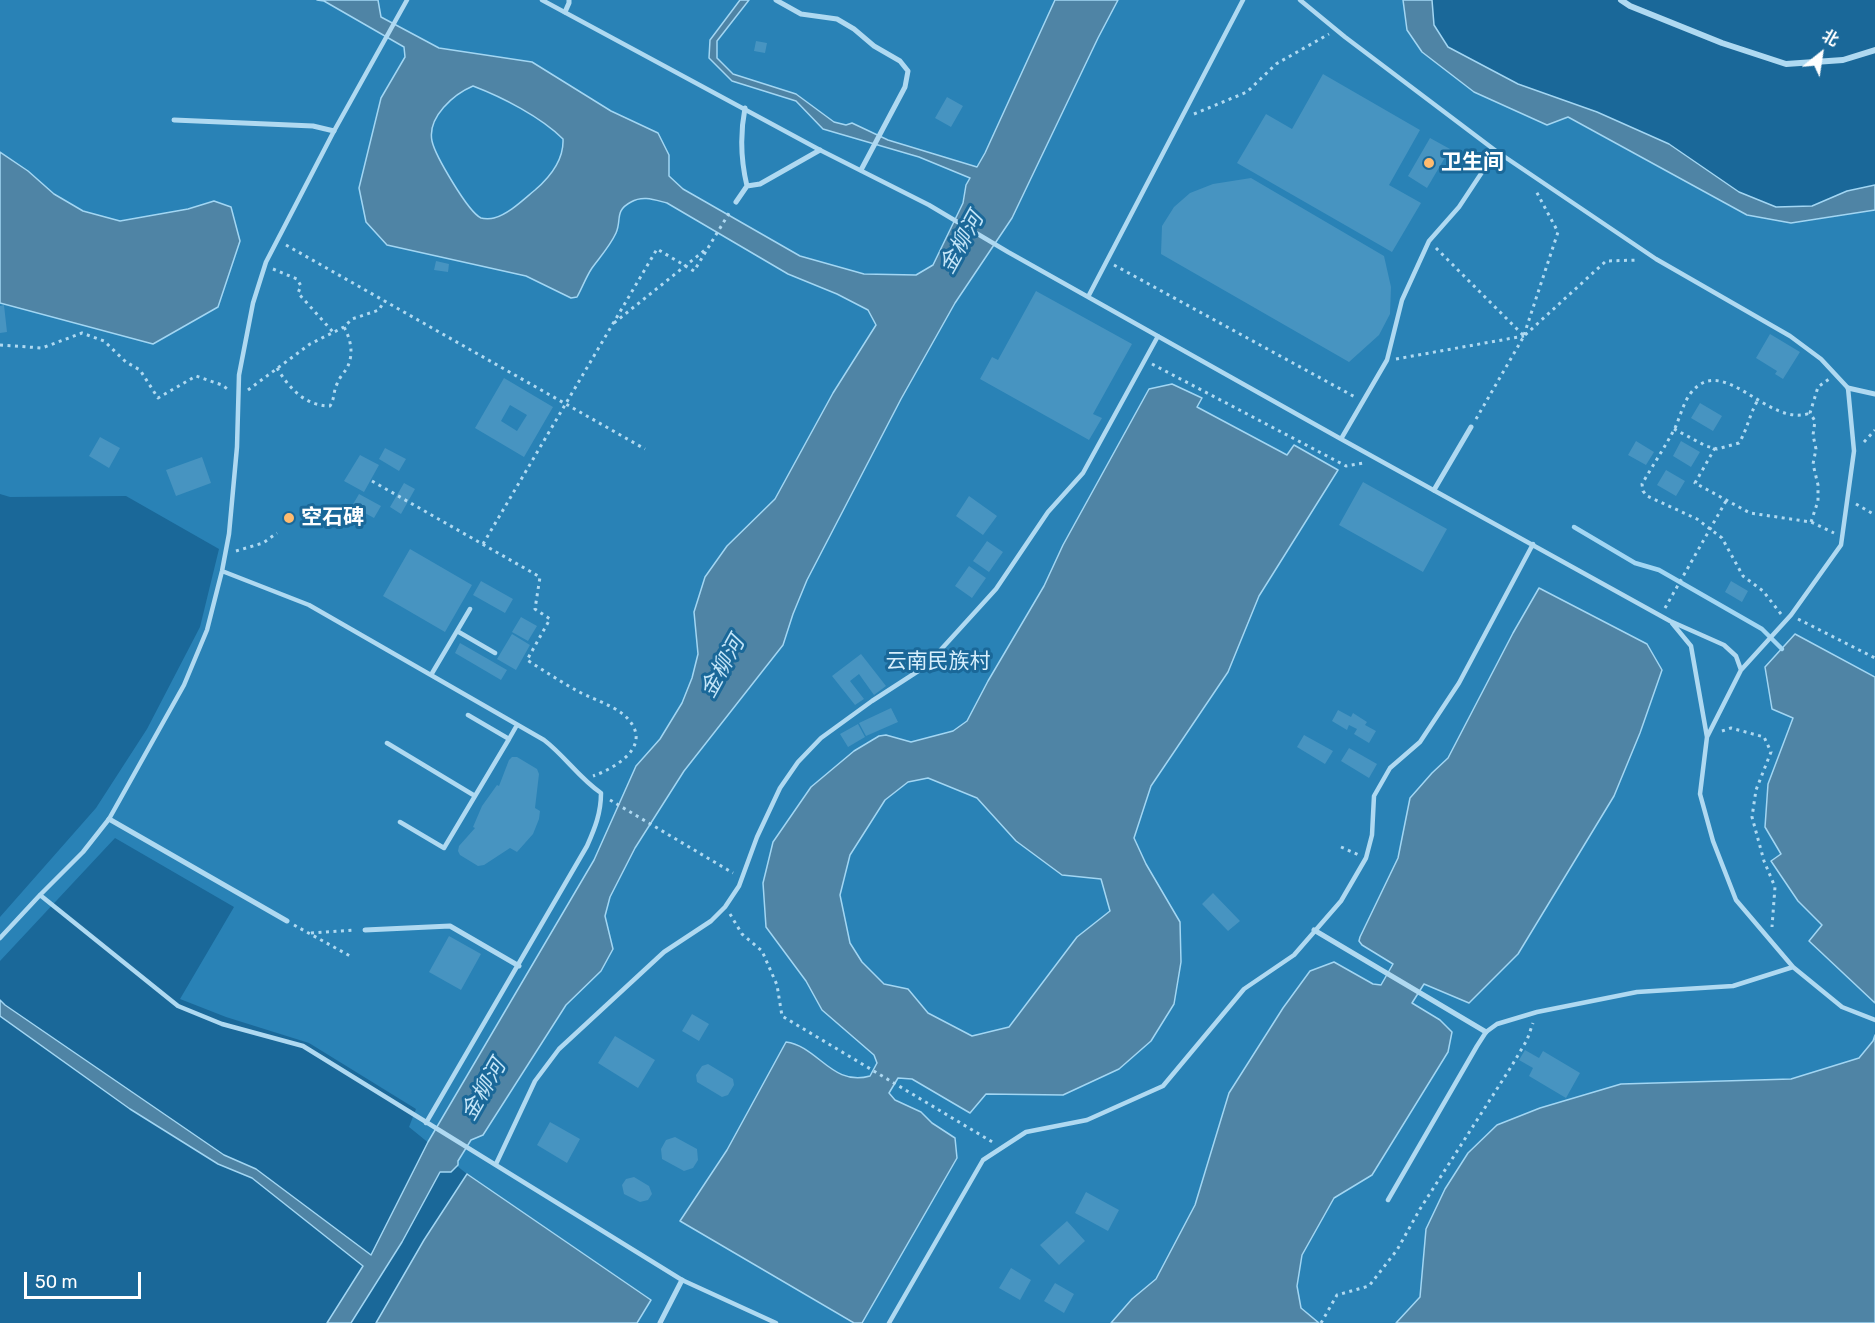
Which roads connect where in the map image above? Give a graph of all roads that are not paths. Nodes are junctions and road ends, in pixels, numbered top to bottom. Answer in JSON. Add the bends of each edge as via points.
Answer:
{"nodes":[{"id":1,"x":407,"y":0,"type":"edge"},
{"id":2,"x":542,"y":0,"type":"edge"},
{"id":3,"x":569,"y":0,"type":"edge"},
{"id":4,"x":776,"y":0,"type":"edge"},
{"id":5,"x":1243,"y":0,"type":"edge"},
{"id":6,"x":1300,"y":0,"type":"edge"},
{"id":7,"x":1621,"y":0,"type":"edge"},
{"id":8,"x":565,"y":12,"type":"junction"},
{"id":9,"x":1875,"y":50,"type":"edge"},
{"id":10,"x":745,"y":108,"type":"junction"},
{"id":11,"x":174,"y":120,"type":"dead end"},
{"id":12,"x":334,"y":131,"type":"junction"},
{"id":13,"x":820,"y":150,"type":"junction"},
{"id":14,"x":1496,"y":151,"type":"junction"},
{"id":15,"x":861,"y":170,"type":"junction"},
{"id":16,"x":747,"y":186,"type":"junction"},
{"id":17,"x":736,"y":202,"type":"road end"},
{"id":18,"x":1088,"y":297,"type":"junction"},
{"id":19,"x":1158,"y":336,"type":"junction"},
{"id":20,"x":1848,"y":388,"type":"junction"},
{"id":21,"x":1875,"y":394,"type":"edge"},
{"id":22,"x":1471,"y":427,"type":"road end"},
{"id":23,"x":1341,"y":440,"type":"junction"},
{"id":24,"x":1434,"y":490,"type":"junction"},
{"id":25,"x":1533,"y":544,"type":"junction"},
{"id":26,"x":222,"y":571,"type":"junction"},
{"id":27,"x":470,"y":609,"type":"dead end"},
{"id":28,"x":1670,"y":621,"type":"junction"},
{"id":29,"x":457,"y":630,"type":"junction"},
{"id":30,"x":495,"y":653,"type":"dead end"},
{"id":31,"x":1741,"y":670,"type":"junction"},
{"id":32,"x":431,"y":675,"type":"junction"},
{"id":33,"x":468,"y":715,"type":"dead end"},
{"id":34,"x":518,"y":725,"type":"junction"},
{"id":35,"x":1707,"y":737,"type":"junction"},
{"id":36,"x":509,"y":739,"type":"junction"},
{"id":37,"x":387,"y":743,"type":"dead end"},
{"id":38,"x":475,"y":796,"type":"junction"},
{"id":39,"x":109,"y":819,"type":"junction"},
{"id":40,"x":400,"y":822,"type":"dead end"},
{"id":41,"x":40,"y":895,"type":"junction"},
{"id":42,"x":287,"y":921,"type":"road end"},
{"id":43,"x":365,"y":930,"type":"road end"},
{"id":44,"x":1314,"y":930,"type":"junction"},
{"id":45,"x":0,"y":938,"type":"edge"},
{"id":46,"x":519,"y":966,"type":"junction"},
{"id":47,"x":1793,"y":967,"type":"junction"},
{"id":48,"x":1874,"y":1019,"type":"edge"},
{"id":49,"x":1486,"y":1032,"type":"junction"},
{"id":50,"x":426,"y":1123,"type":"junction"},
{"id":51,"x":496,"y":1164,"type":"junction"},
{"id":52,"x":1388,"y":1200,"type":"dead end"},
{"id":53,"x":682,"y":1280,"type":"junction"},
{"id":54,"x":660,"y":1323,"type":"edge"},
{"id":55,"x":776,"y":1323,"type":"edge"},
{"id":56,"x":889,"y":1323,"type":"edge"}],
"edges":[{"from":1,"to":12,"type":"lane"},
{"from":2,"to":8,"type":"lane"},
{"from":3,"to":8,"type":"street"},
{"from":4,"to":15,"type":"street","via":[[801,14],[837,19],[900,61],[908,72],[906,87]]},
{"from":5,"to":18,"type":"lane"},
{"from":6,"to":14,"type":"lane"},
{"from":7,"to":9,"type":"street","via":[[1722,44],[1786,64],[1843,60]]},
{"from":8,"to":10,"type":"lane"},
{"from":10,"to":13,"type":"lane"},
{"from":10,"to":16,"type":"street","via":[[743,169]]},
{"from":11,"to":12,"type":"street","via":[[313,126]]},
{"from":12,"to":26,"type":"lane","via":[[276,240],[253,303],[239,375],[237,447]]},
{"from":13,"to":15,"type":"lane"},
{"from":13,"to":16,"type":"street","via":[[760,184]]},
{"from":14,"to":20,"type":"lane","via":[[1656,259],[1790,336],[1821,359]]},
{"from":14,"to":23,"type":"lane","via":[[1459,207],[1429,241],[1402,300],[1387,360]]},
{"from":15,"to":18,"type":"lane"},
{"from":16,"to":17,"type":"street"},
{"from":18,"to":19,"type":"lane"},
{"from":19,"to":23,"type":"lane"},
{"from":19,"to":51,"type":"lane","via":[[1083,473],[1048,512],[996,589],[926,666],[820,738],[798,762],[780,788],[742,878],[725,906],[711,921],[664,952],[559,1049],[535,1081]]},
{"from":20,"to":21,"type":"street"},
{"from":20,"to":31,"type":"lane","via":[[1854,451],[1841,545],[1788,619]]},
{"from":22,"to":24,"type":"street"},
{"from":23,"to":24,"type":"lane"},
{"from":24,"to":25,"type":"lane"},
{"from":25,"to":28,"type":"lane"},
{"from":25,"to":44,"type":"lane","via":[[1459,683],[1420,742],[1390,768],[1374,796],[1372,835],[1366,858],[1341,901]]},
{"from":26,"to":32,"type":"lane","via":[[309,605]]},
{"from":26,"to":39,"type":"lane","via":[[207,630],[184,685]]},
{"from":27,"to":29,"type":"lane"},
{"from":28,"to":31,"type":"lane","via":[[1724,645],[1736,656]]},
{"from":28,"to":35,"type":"lane","via":[[1691,646]]},
{"from":29,"to":30,"type":"lane"},
{"from":29,"to":32,"type":"lane"},
{"from":31,"to":35,"type":"lane"},
{"from":32,"to":34,"type":"lane"},
{"from":33,"to":36,"type":"lane"},
{"from":34,"to":36,"type":"lane"},
{"from":34,"to":46,"type":"lane","via":[[558,750],[601,793],[597,823],[587,846]]},
{"from":35,"to":47,"type":"lane","via":[[1700,794],[1713,841],[1736,900]]},
{"from":36,"to":38,"type":"lane"},
{"from":37,"to":38,"type":"lane"},
{"from":38,"to":40,"type":"lane","via":[[444,848]]},
{"from":39,"to":41,"type":"lane"},
{"from":39,"to":42,"type":"street"},
{"from":41,"to":45,"type":"lane"},
{"from":41,"to":50,"type":"lane","via":[[178,1006],[222,1024],[303,1046]]},
{"from":43,"to":46,"type":"street","via":[[450,926]]},
{"from":44,"to":49,"type":"street"},
{"from":44,"to":56,"type":"lane","via":[[1294,955],[1244,989],[1163,1086],[1087,1120],[1026,1132],[983,1160]]},
{"from":46,"to":50,"type":"lane"},
{"from":47,"to":48,"type":"lane","via":[[1842,1007]]},
{"from":47,"to":49,"type":"lane","via":[[1733,986],[1637,992],[1537,1012],[1497,1024]]},
{"from":49,"to":52,"type":"lane"},
{"from":50,"to":51,"type":"lane"},
{"from":51,"to":53,"type":"lane"},
{"from":53,"to":54,"type":"street"},
{"from":53,"to":55,"type":"lane"}]}
